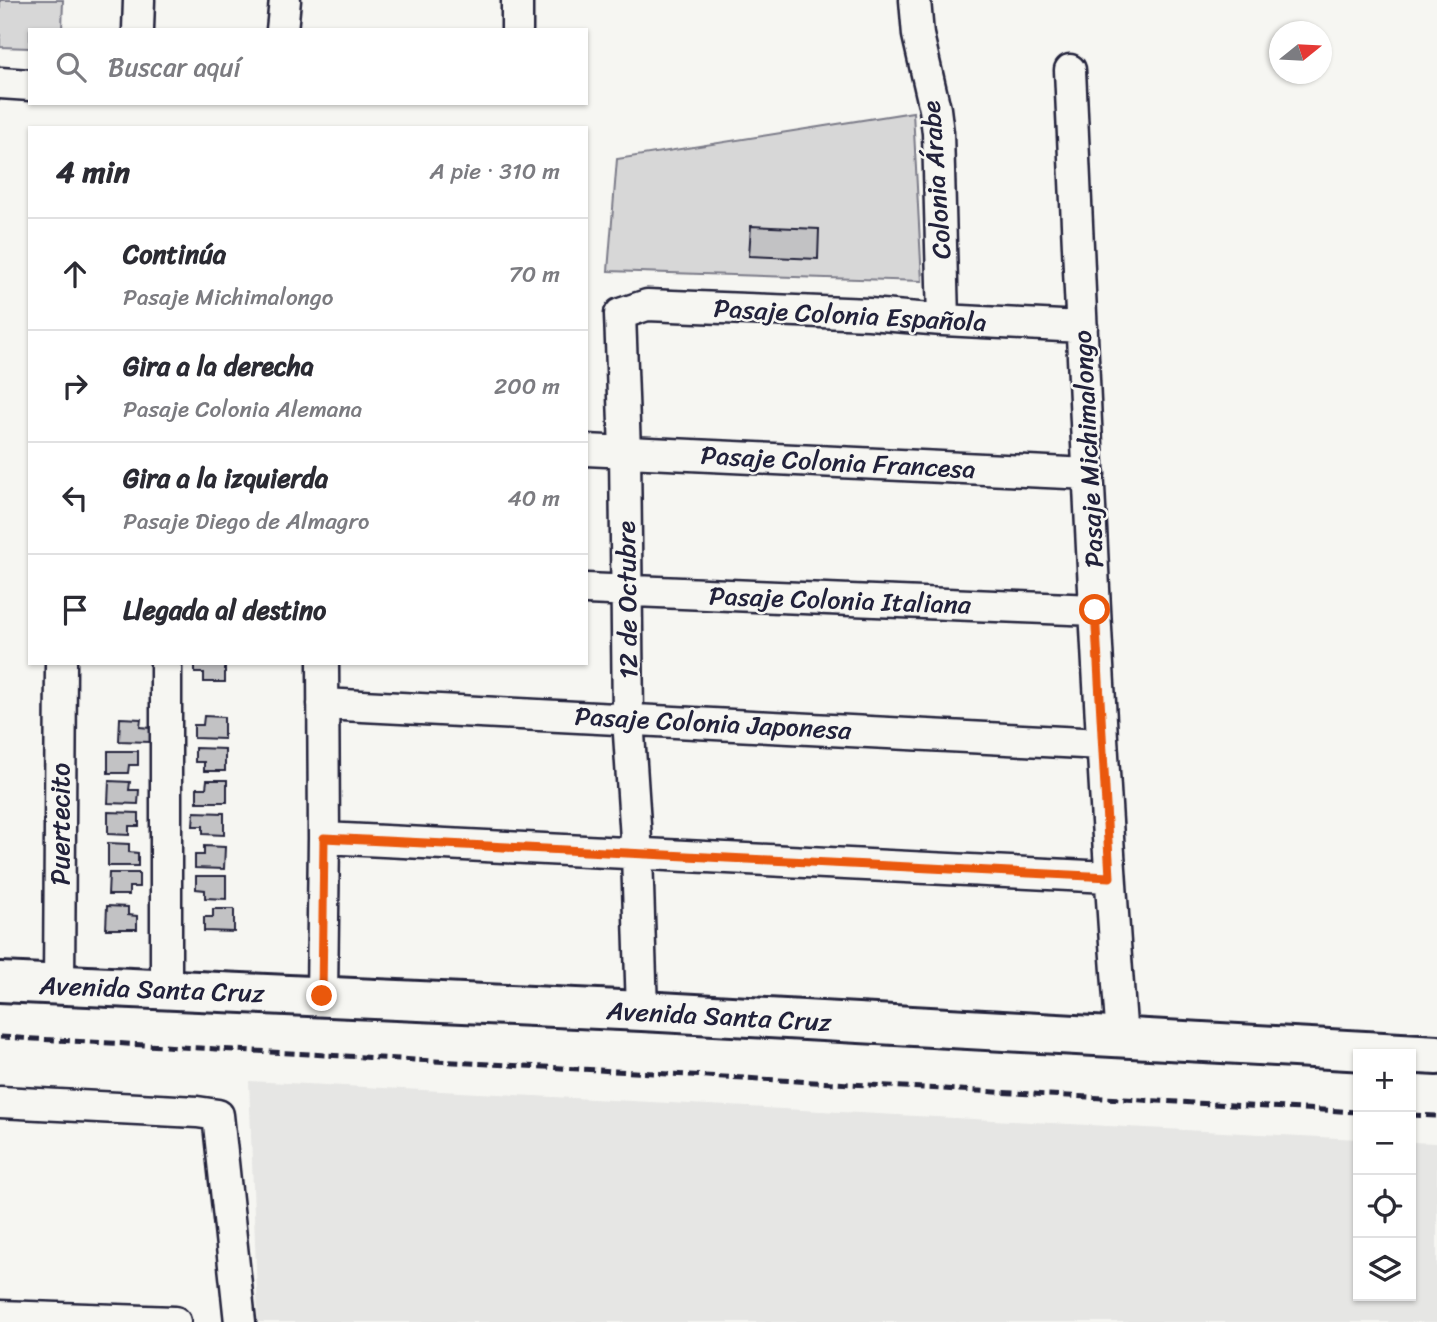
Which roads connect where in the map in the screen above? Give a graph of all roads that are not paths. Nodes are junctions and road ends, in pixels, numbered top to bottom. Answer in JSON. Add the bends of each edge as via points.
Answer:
{"nodes":[{"id":1,"x":139,"y":0,"type":"edge"},
{"id":2,"x":285,"y":0,"type":"edge"},
{"id":3,"x":517,"y":0,"type":"edge"},
{"id":4,"x":915,"y":0,"type":"edge"},
{"id":5,"x":138,"y":28,"type":"edge"},
{"id":6,"x":282,"y":28,"type":"edge"},
{"id":7,"x":517,"y":28,"type":"edge"},
{"id":8,"x":1070,"y":70,"type":"dead end"},
{"id":9,"x":0,"y":83,"type":"edge"},
{"id":10,"x":28,"y":85,"type":"edge"},
{"id":11,"x":620,"y":314,"type":"joint"},
{"id":12,"x":943,"y":320,"type":"junction"},
{"id":13,"x":1082,"y":327,"type":"junction"},
{"id":14,"x":588,"y":450,"type":"edge"},
{"id":15,"x":625,"y":451,"type":"junction"},
{"id":16,"x":1090,"y":474,"type":"junction"},
{"id":17,"x":588,"y":589,"type":"edge"},
{"id":18,"x":626,"y":591,"type":"junction"},
{"id":19,"x":1095,"y":610,"type":"junction"},
{"id":20,"x":61,"y":665,"type":"edge"},
{"id":21,"x":166,"y":665,"type":"edge"},
{"id":22,"x":323,"y":665,"type":"edge"},
{"id":23,"x":323,"y":704,"type":"junction"},
{"id":24,"x":628,"y":719,"type":"junction"},
{"id":25,"x":1102,"y":744,"type":"junction"},
{"id":26,"x":324,"y":838,"type":"junction"},
{"id":27,"x":637,"y":853,"type":"junction"},
{"id":28,"x":1110,"y":877,"type":"junction"},
{"id":29,"x":0,"y":982,"type":"edge"},
{"id":30,"x":59,"y":986,"type":"junction"},
{"id":31,"x":166,"y":990,"type":"junction"},
{"id":32,"x":322,"y":996,"type":"junction"},
{"id":33,"x":642,"y":1011,"type":"junction"},
{"id":34,"x":1122,"y":1038,"type":"junction"},
{"id":35,"x":1437,"y":1055,"type":"edge"},
{"id":36,"x":0,"y":1102,"type":"edge"},
{"id":37,"x":0,"y":1316,"type":"edge"},
{"id":38,"x":175,"y":1322,"type":"edge"},
{"id":39,"x":240,"y":1322,"type":"edge"}],
"edges":[{"from":1,"to":5,"type":"street"},
{"from":2,"to":6,"type":"street"},
{"from":3,"to":7,"type":"street"},
{"from":4,"to":12,"type":"street","name":"Colonia Árabe","via":[[938,133]]},
{"from":8,"to":13,"type":"street","name":"Pasaje Michimalongo"},
{"from":9,"to":10,"type":"street"},
{"from":11,"to":12,"type":"street","name":"Pasaje Colonia Española","via":[[647,305]]},
{"from":11,"to":15,"type":"street","name":"12 de Octubre"},
{"from":12,"to":13,"type":"street","name":"Pasaje Colonia Española"},
{"from":13,"to":16,"type":"street","name":"Pasaje Michimalongo"},
{"from":14,"to":15,"type":"street","name":"Pasaje Colonia Francesa"},
{"from":15,"to":16,"type":"street","name":"Pasaje Colonia Francesa"},
{"from":15,"to":18,"type":"street","name":"12 de Octubre"},
{"from":16,"to":19,"type":"street","name":"Pasaje Michimalongo"},
{"from":17,"to":18,"type":"street","name":"Pasaje Colonia Italiana"},
{"from":18,"to":19,"type":"street","name":"Pasaje Colonia Italiana"},
{"from":18,"to":24,"type":"street","name":"12 de Octubre"},
{"from":19,"to":25,"type":"street","name":"Pasaje Michimalongo"},
{"from":20,"to":30,"type":"street","name":"Puertecito"},
{"from":21,"to":31,"type":"street"},
{"from":22,"to":23,"type":"street"},
{"from":23,"to":24,"type":"street","name":"Pasaje Colonia Japonesa"},
{"from":23,"to":26,"type":"street"},
{"from":24,"to":25,"type":"street","name":"Pasaje Colonia Japonesa"},
{"from":24,"to":27,"type":"street","name":"12 de Octubre"},
{"from":25,"to":28,"type":"street","name":"Pasaje Michimalongo"},
{"from":26,"to":27,"type":"street"},
{"from":26,"to":32,"type":"street"},
{"from":27,"to":28,"type":"street"},
{"from":27,"to":33,"type":"street","name":"12 de Octubre"},
{"from":28,"to":34,"type":"street","name":"Pasaje Michimalongo"},
{"from":29,"to":30,"type":"main road","name":"Avenida Santa Cruz"},
{"from":30,"to":31,"type":"main road","name":"Avenida Santa Cruz"},
{"from":31,"to":32,"type":"main road","name":"Avenida Santa Cruz"},
{"from":32,"to":33,"type":"main road","name":"Avenida Santa Cruz"},
{"from":33,"to":34,"type":"main road","name":"Avenida Santa Cruz"},
{"from":34,"to":35,"type":"main road","name":"Avenida Santa Cruz"},
{"from":36,"to":39,"type":"street","via":[[218,1115]]},
{"from":37,"to":38,"type":"street"}]}
